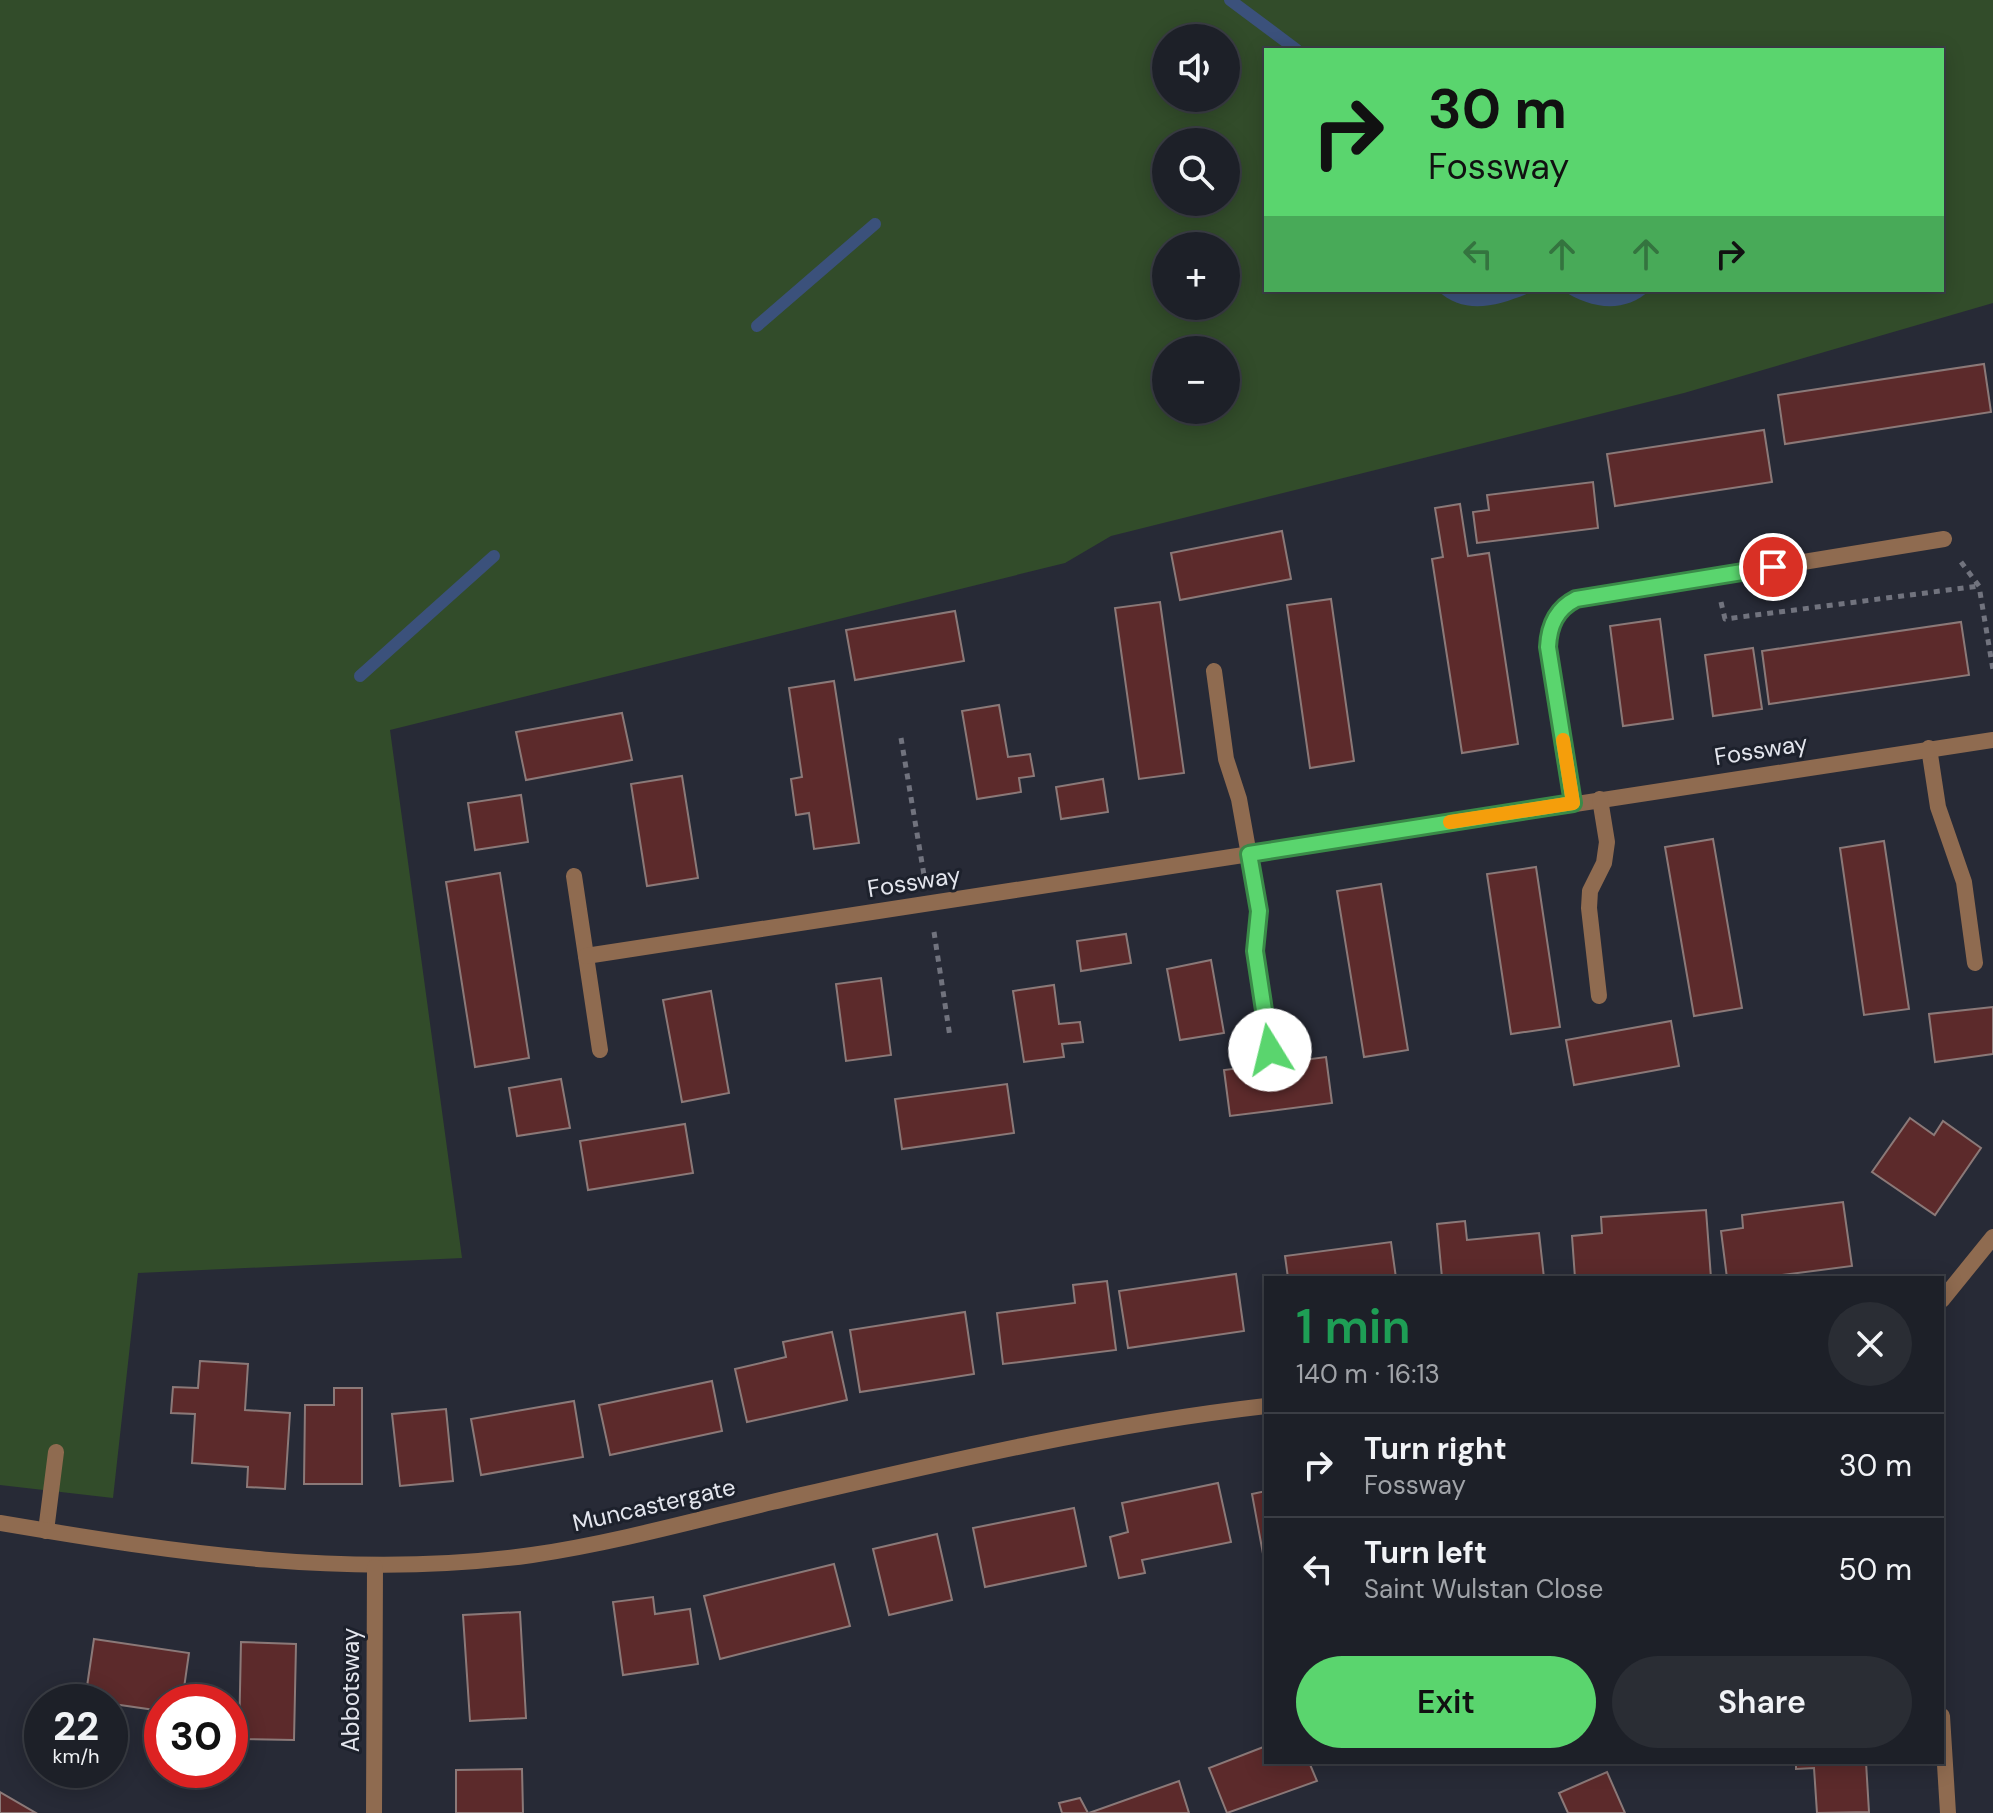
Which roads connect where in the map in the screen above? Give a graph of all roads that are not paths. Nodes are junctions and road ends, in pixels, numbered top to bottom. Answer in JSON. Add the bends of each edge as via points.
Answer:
{"nodes":[{"id":1,"x":1944,"y":539,"type":"road end"},
{"id":2,"x":1214,"y":671,"type":"dead end"},
{"id":3,"x":1993,"y":740,"type":"edge"},
{"id":4,"x":1929,"y":748,"type":"junction"},
{"id":5,"x":1600,"y":799,"type":"junction"},
{"id":6,"x":1573,"y":803,"type":"junction"},
{"id":7,"x":1249,"y":854,"type":"junction"},
{"id":8,"x":574,"y":876,"type":"dead end"},
{"id":9,"x":586,"y":956,"type":"junction"},
{"id":10,"x":1975,"y":963,"type":"dead end"},
{"id":11,"x":1599,"y":996,"type":"dead end"},
{"id":12,"x":600,"y":1050,"type":"dead end"},
{"id":13,"x":1270,"y":1050,"type":"dead end"},
{"id":14,"x":1993,"y":1237,"type":"edge"},
{"id":15,"x":1944,"y":1298,"type":"edge"},
{"id":16,"x":1264,"y":1406,"type":"edge"},
{"id":17,"x":56,"y":1452,"type":"dead end"},
{"id":18,"x":0,"y":1523,"type":"edge"},
{"id":19,"x":46,"y":1531,"type":"junction"},
{"id":20,"x":375,"y":1567,"type":"junction"},
{"id":21,"x":1944,"y":1748,"type":"edge"},
{"id":22,"x":374,"y":1813,"type":"edge"},
{"id":23,"x":1948,"y":1813,"type":"edge"}],
"edges":[{"from":1,"to":6,"type":"street","via":[[1576,599],[1565,605],[1554,618],[1548,647]]},
{"from":2,"to":7,"type":"street","via":[[1226,759]]},
{"from":3,"to":4,"type":"street","name":"Fossway"},
{"from":4,"to":5,"type":"street","name":"Fossway"},
{"from":4,"to":10,"type":"street","via":[[1938,807],[1964,882]]},
{"from":5,"to":6,"type":"street","name":"Fossway"},
{"from":5,"to":11,"type":"street","via":[[1607,842],[1589,908]]},
{"from":6,"to":7,"type":"street","name":"Fossway"},
{"from":7,"to":9,"type":"street","name":"Fossway"},
{"from":7,"to":13,"type":"street","via":[[1259,911],[1255,951]]},
{"from":8,"to":9,"type":"street"},
{"from":9,"to":12,"type":"street"},
{"from":14,"to":15,"type":"street"},
{"from":16,"to":20,"type":"street","name":"Muncastergate","via":[[1084,1432],[589,1545],[531,1555]]},
{"from":17,"to":19,"type":"street"},
{"from":18,"to":19,"type":"street","name":"Muncastergate"},
{"from":19,"to":20,"type":"street","name":"Muncastergate","via":[[226,1557]]},
{"from":20,"to":22,"type":"street","name":"Abbotsway"},
{"from":21,"to":23,"type":"street"}]}
